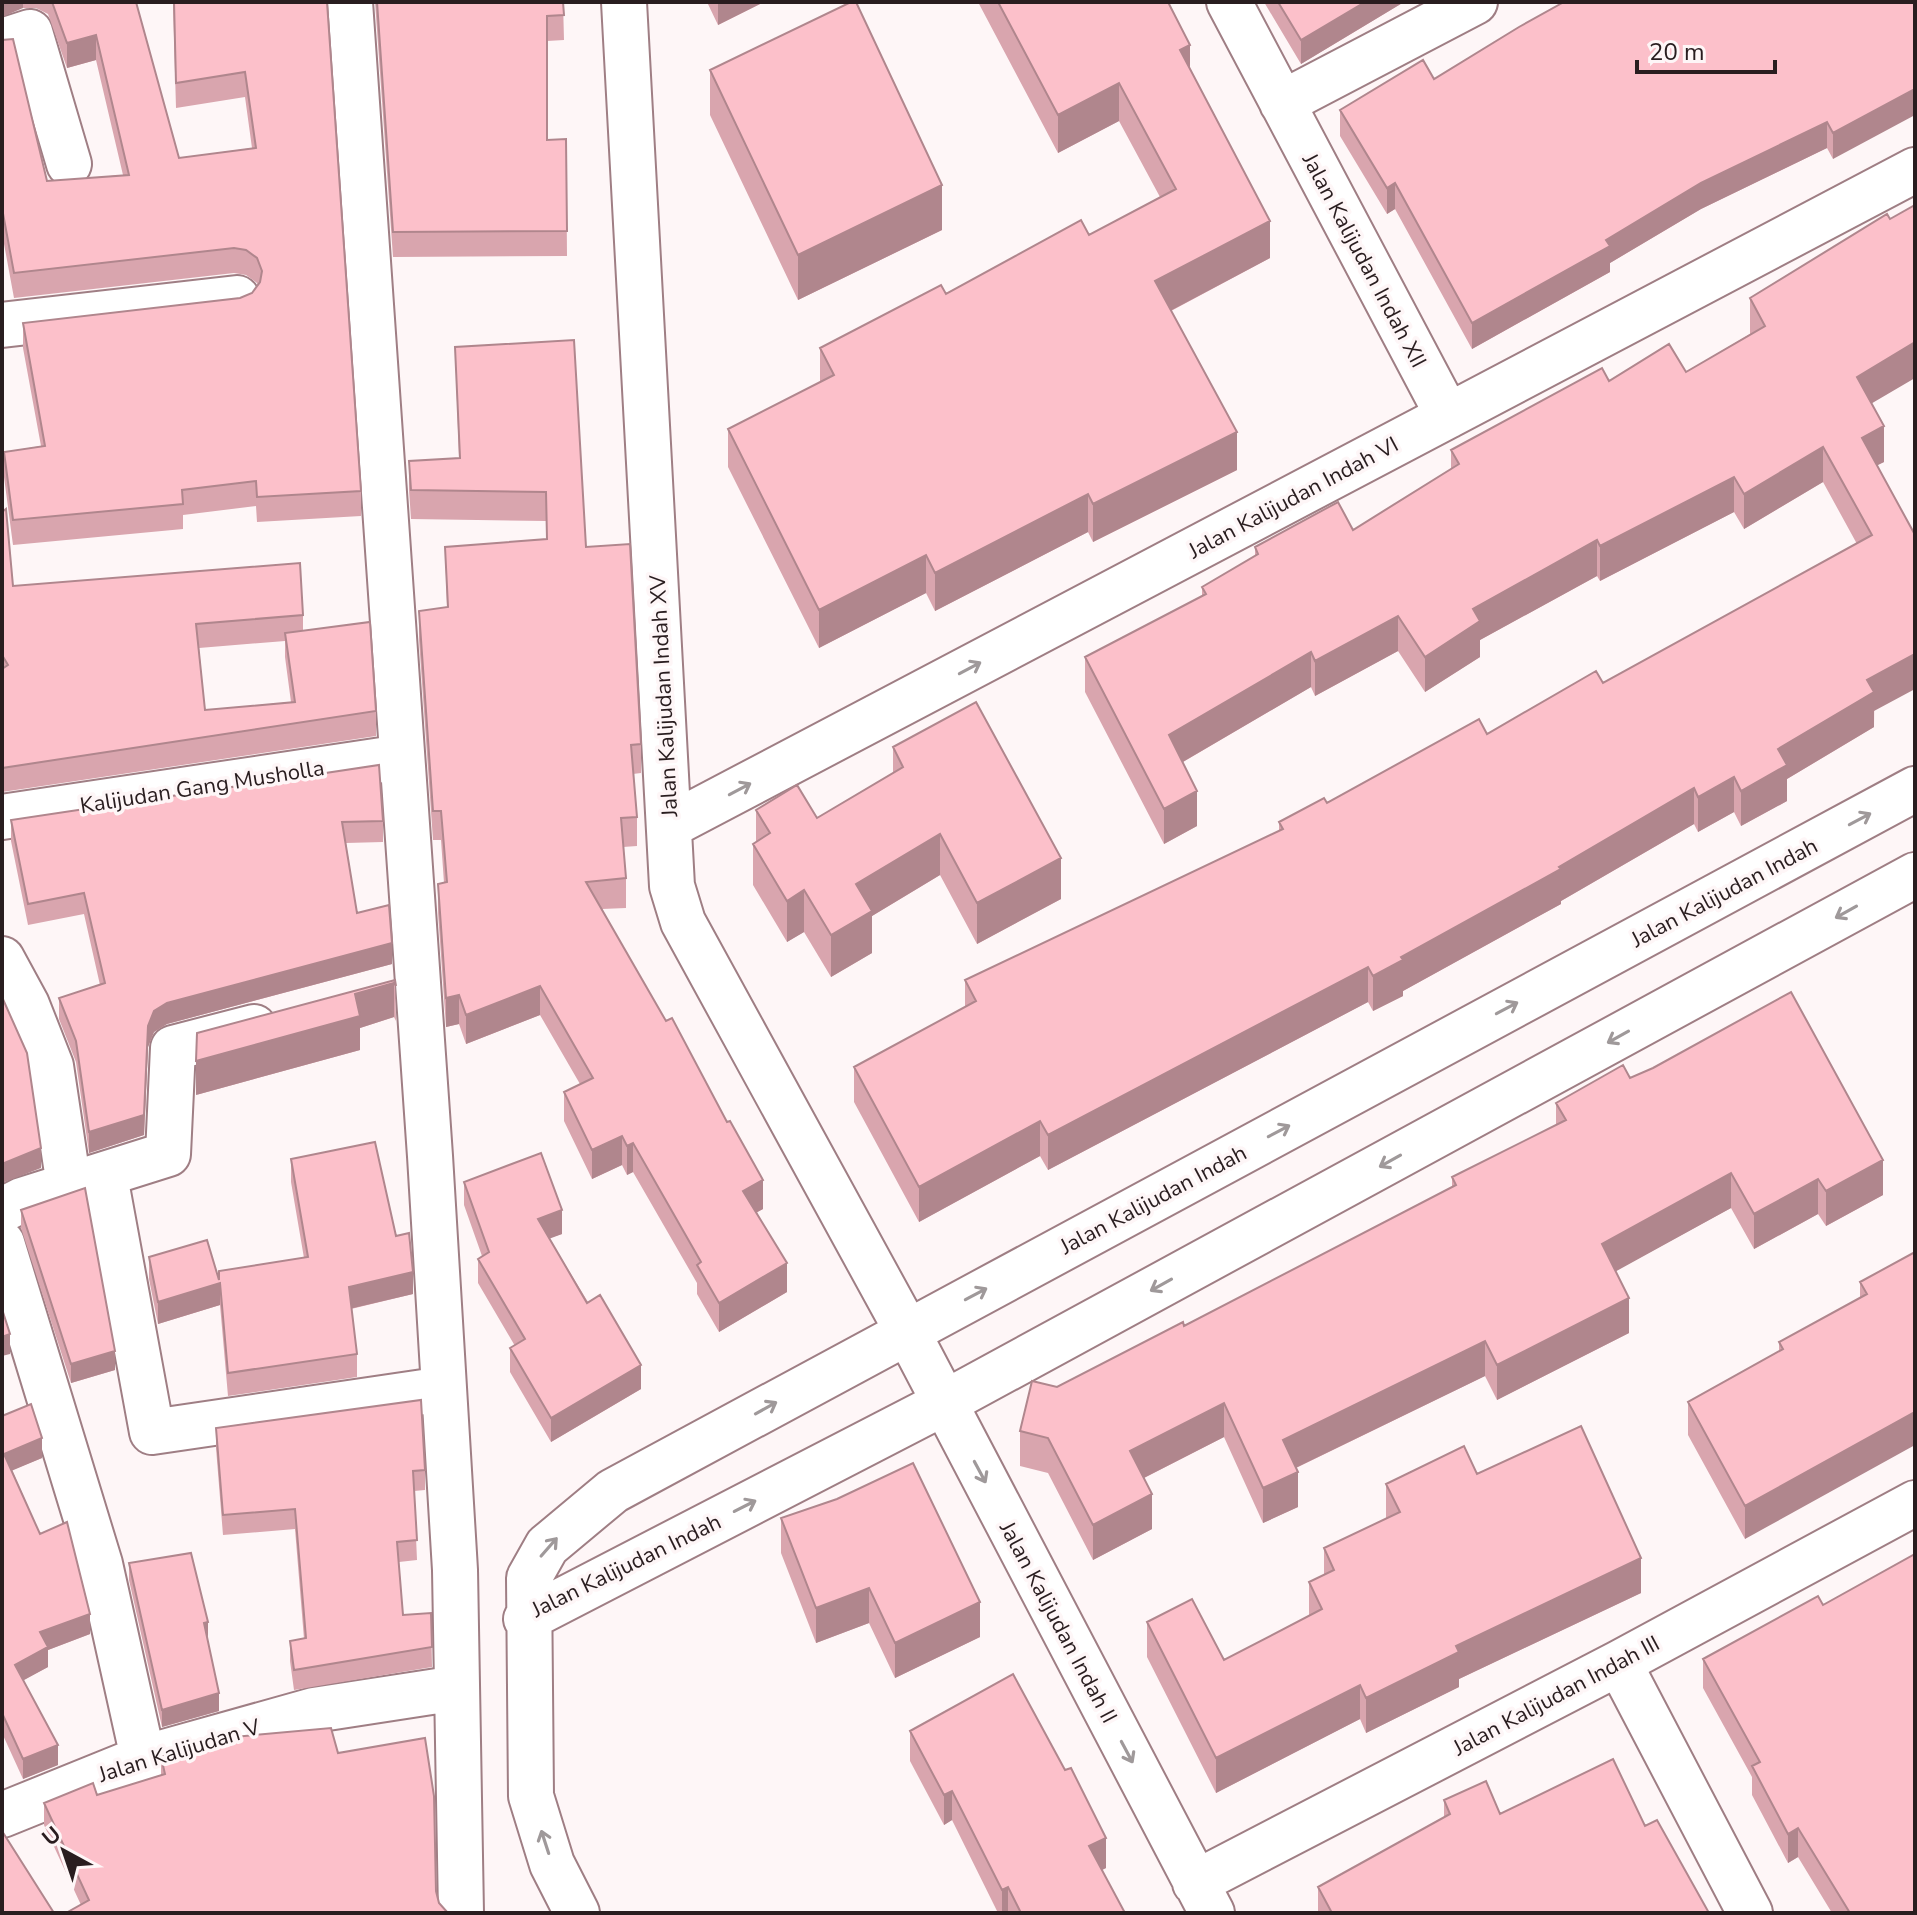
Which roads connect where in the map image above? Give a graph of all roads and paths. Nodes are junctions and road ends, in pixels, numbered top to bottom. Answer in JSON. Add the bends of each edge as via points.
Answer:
{"nodes":[{"id":1,"x":350,"y":2,"type":"edge"},
{"id":2,"x":624,"y":2,"type":"edge"},
{"id":3,"x":1229,"y":2,"type":"edge"},
{"id":4,"x":1475,"y":2,"type":"edge"},
{"id":5,"x":2,"y":41,"type":"edge"},
{"id":6,"x":1282,"y":103,"type":"junction"},
{"id":7,"x":69,"y":164,"type":"dead end"},
{"id":8,"x":1915,"y":170,"type":"edge"},
{"id":9,"x":237,"y":298,"type":"edge"},
{"id":10,"x":2,"y":325,"type":"edge"},
{"id":11,"x":1448,"y":416,"type":"junction"},
{"id":12,"x":402,"y":757,"type":"junction"},
{"id":13,"x":1915,"y":789,"type":"edge"},
{"id":14,"x":2,"y":817,"type":"edge"},
{"id":15,"x":671,"y":825,"type":"junction"},
{"id":16,"x":1915,"y":875,"type":"edge"},
{"id":17,"x":2,"y":959,"type":"edge"},
{"id":18,"x":418,"y":983,"type":"junction"},
{"id":19,"x":372,"y":995,"type":"dead end"},
{"id":20,"x":296,"y":1016,"type":"edge"},
{"id":21,"x":87,"y":1181,"type":"junction"},
{"id":22,"x":12,"y":1205,"type":"edge"},
{"id":23,"x":2,"y":1243,"type":"edge"},
{"id":24,"x":907,"y":1331,"type":"junction"},
{"id":25,"x":444,"y":1389,"type":"junction"},
{"id":26,"x":944,"y":1403,"type":"junction"},
{"id":27,"x":1915,"y":1503,"type":"edge"},
{"id":28,"x":526,"y":1619,"type":"junction"},
{"id":29,"x":1619,"y":1663,"type":"junction"},
{"id":30,"x":457,"y":1688,"type":"junction"},
{"id":31,"x":143,"y":1758,"type":"junction"},
{"id":32,"x":2,"y":1815,"type":"edge"},
{"id":33,"x":1203,"y":1898,"type":"edge"},
{"id":34,"x":461,"y":1913,"type":"edge"},
{"id":35,"x":577,"y":1913,"type":"edge"},
{"id":36,"x":1750,"y":1913,"type":"edge"}],
"edges":[{"from":1,"to":12,"type":"street"},
{"from":2,"to":15,"type":"street","name":"Jalan Kalijudan Indah XV"},
{"from":3,"to":6,"type":"street","name":"Jalan Kalijudan Indah XII"},
{"from":4,"to":6,"type":"street"},
{"from":5,"to":7,"type":"street","via":[[30,32]]},
{"from":6,"to":11,"type":"street","name":"Jalan Kalijudan Indah XII"},
{"from":8,"to":11,"type":"street","name":"Jalan Kalijudan Indah VI"},
{"from":9,"to":10,"type":"street"},
{"from":15,"to":11,"type":"street","name":"Jalan Kalijudan Indah VI","one_way":true},
{"from":12,"to":14,"type":"street","name":"Kalijudan Gang Musholla"},
{"from":12,"to":18,"type":"street"},
{"from":24,"to":13,"type":"street","name":"Jalan Kalijudan Indah","one_way":true},
{"from":15,"to":24,"type":"street","name":"Jalan Kalijudan Indah XV","via":[[672,886],[683,922]]},
{"from":16,"to":26,"type":"street","name":"Jalan Kalijudan Indah","one_way":true},
{"from":17,"to":21,"type":"street","via":[[51,1066]]},
{"from":18,"to":19,"type":"street"},
{"from":18,"to":25,"type":"street"},
{"from":20,"to":21,"type":"street","via":[[173,1048],[168,1154]]},
{"from":21,"to":22,"type":"street"},
{"from":21,"to":25,"type":"street","via":[[152,1432]]},
{"from":23,"to":31,"type":"street","via":[[100,1564]]},
{"from":24,"to":26,"type":"street","name":"Jalan Kalijudan Indah II"},
{"from":28,"to":24,"type":"street","name":"Jalan Kalijudan Indah","one_way":true,"via":[[529,1578],[547,1546],[613,1491]]},
{"from":25,"to":30,"type":"street"},
{"from":28,"to":26,"type":"street","name":"Jalan Kalijudan Indah","one_way":true},
{"from":26,"to":33,"type":"street","name":"Jalan Kalijudan Indah II","one_way":true},
{"from":27,"to":29,"type":"street","name":"Jalan Kalijudan Indah III"},
{"from":35,"to":28,"type":"street","one_way":true,"via":[[552,1864],[531,1796]]},
{"from":29,"to":33,"type":"street","name":"Jalan Kalijudan Indah III"},
{"from":29,"to":36,"type":"street"},
{"from":30,"to":31,"type":"street","name":"Jalan Kalijudan V","via":[[314,1710]]},
{"from":30,"to":34,"type":"street"},
{"from":31,"to":32,"type":"street","name":"Jalan Kalijudan V"}]}
